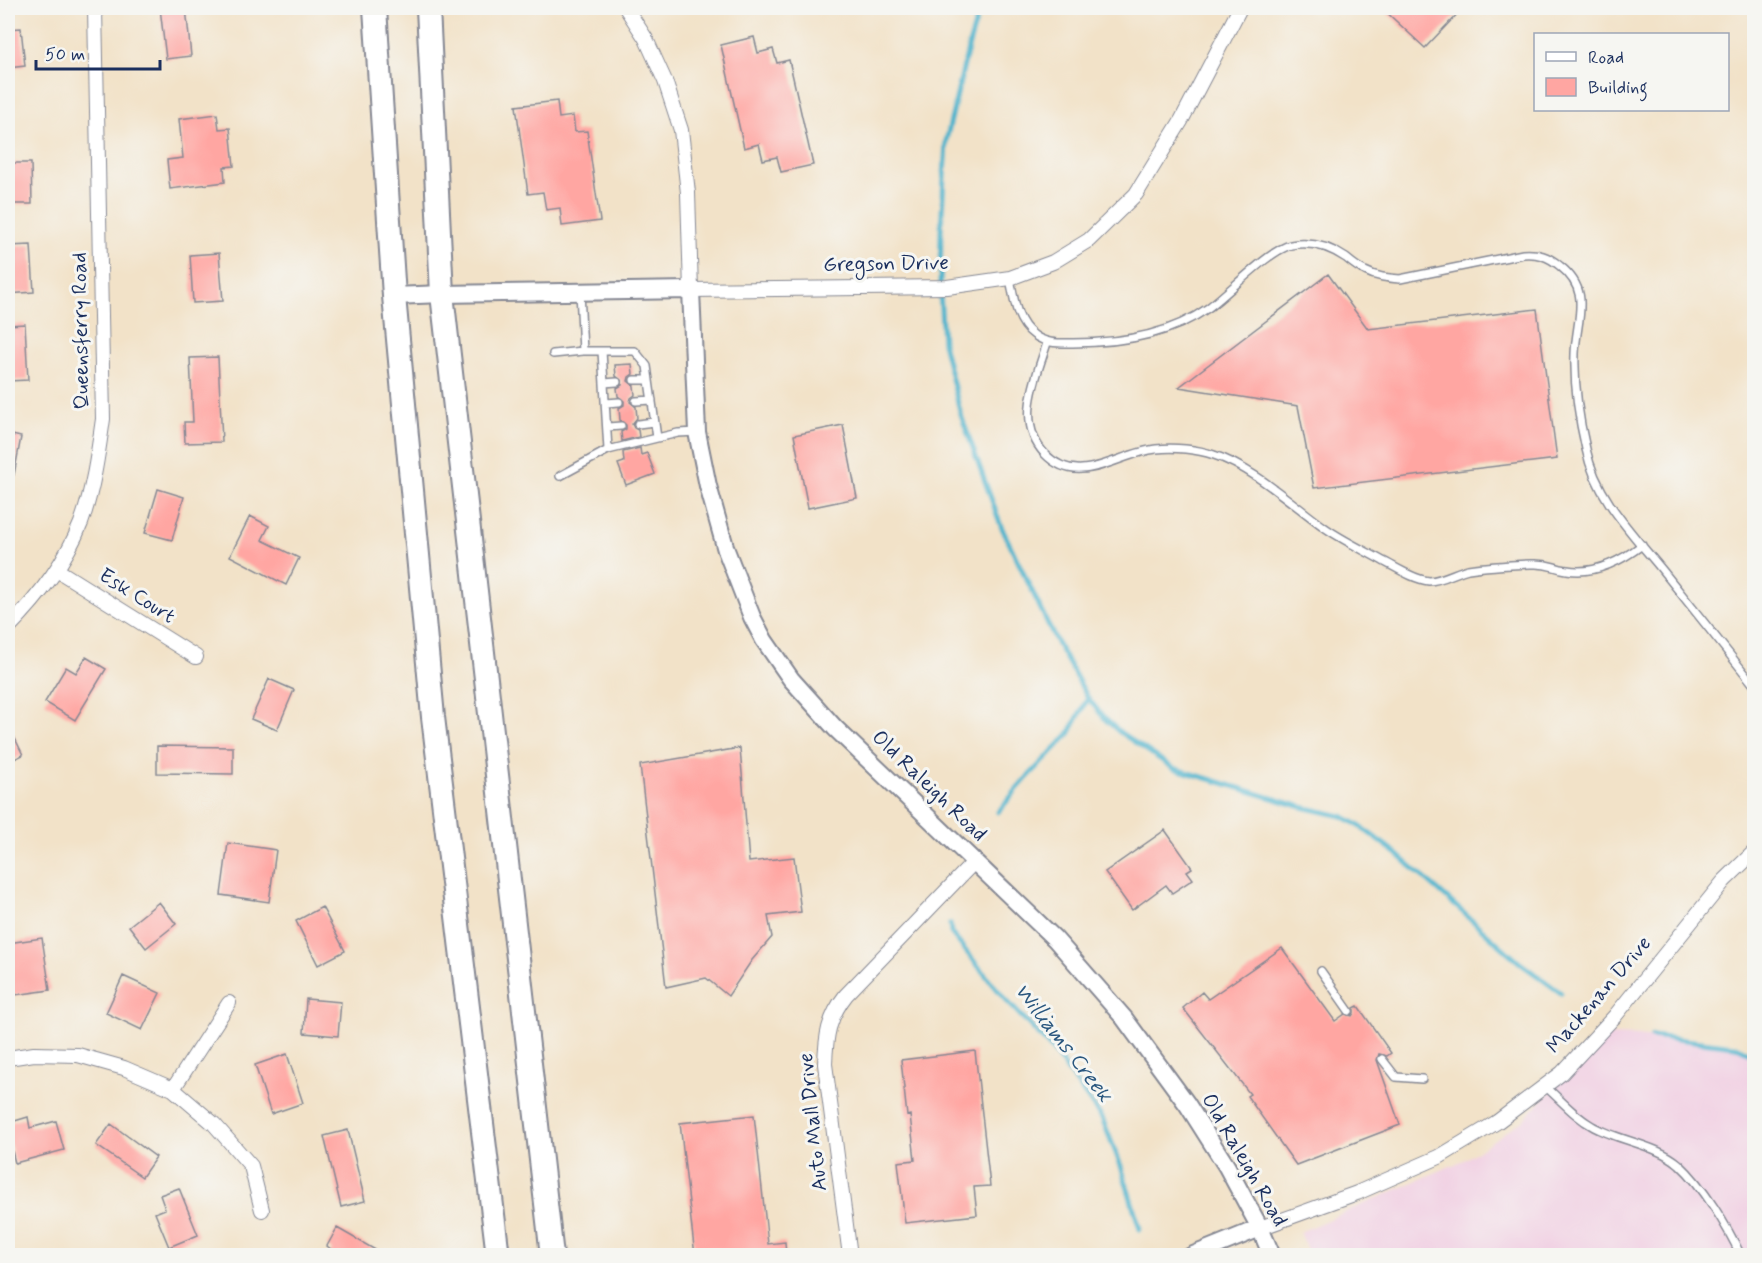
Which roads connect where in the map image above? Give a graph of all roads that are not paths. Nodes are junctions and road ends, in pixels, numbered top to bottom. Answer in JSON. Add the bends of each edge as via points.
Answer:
{"nodes":[{"id":1,"x":95,"y":8,"type":"edge"},
{"id":2,"x":375,"y":8,"type":"edge"},
{"id":3,"x":428,"y":8,"type":"edge"},
{"id":4,"x":626,"y":8,"type":"edge"},
{"id":5,"x":1240,"y":8,"type":"edge"},
{"id":6,"x":1010,"y":278,"type":"junction"},
{"id":7,"x":691,"y":290,"type":"junction"},
{"id":8,"x":580,"y":292,"type":"junction"},
{"id":9,"x":442,"y":294,"type":"junction"},
{"id":10,"x":394,"y":296,"type":"junction"},
{"id":11,"x":1047,"y":343,"type":"junction"},
{"id":12,"x":583,"y":351,"type":"junction"},
{"id":13,"x":602,"y":351,"type":"junction"},
{"id":14,"x":553,"y":354,"type":"dead end"},
{"id":15,"x":634,"y":380,"type":"dead end"},
{"id":16,"x":649,"y":380,"type":"junction"},
{"id":17,"x":604,"y":382,"type":"junction"},
{"id":18,"x":617,"y":382,"type":"dead end"},
{"id":19,"x":652,"y":400,"type":"junction"},
{"id":20,"x":636,"y":401,"type":"dead end"},
{"id":21,"x":619,"y":402,"type":"dead end"},
{"id":22,"x":606,"y":403,"type":"junction"},
{"id":23,"x":654,"y":422,"type":"junction"},
{"id":24,"x":638,"y":424,"type":"dead end"},
{"id":25,"x":621,"y":426,"type":"dead end"},
{"id":26,"x":608,"y":427,"type":"junction"},
{"id":27,"x":697,"y":432,"type":"junction"},
{"id":28,"x":657,"y":438,"type":"junction"},
{"id":29,"x":608,"y":450,"type":"junction"},
{"id":30,"x":560,"y":476,"type":"dead end"},
{"id":31,"x":1642,"y":545,"type":"junction"},
{"id":32,"x":57,"y":570,"type":"junction"},
{"id":33,"x":8,"y":628,"type":"edge"},
{"id":34,"x":195,"y":657,"type":"dead end"},
{"id":35,"x":1755,"y":685,"type":"edge"},
{"id":36,"x":1755,"y":852,"type":"edge"},
{"id":37,"x":975,"y":861,"type":"junction"},
{"id":38,"x":1321,"y":971,"type":"dead end"},
{"id":39,"x":229,"y":1003,"type":"dead end"},
{"id":40,"x":1349,"y":1011,"type":"dead end"},
{"id":41,"x":8,"y":1058,"type":"edge"},
{"id":42,"x":1382,"y":1059,"type":"dead end"},
{"id":43,"x":1422,"y":1079,"type":"dead end"},
{"id":44,"x":1545,"y":1086,"type":"junction"},
{"id":45,"x":173,"y":1089,"type":"junction"},
{"id":46,"x":262,"y":1210,"type":"dead end"},
{"id":47,"x":1260,"y":1228,"type":"junction"},
{"id":48,"x":498,"y":1256,"type":"edge"},
{"id":49,"x":552,"y":1256,"type":"edge"},
{"id":50,"x":850,"y":1256,"type":"edge"},
{"id":51,"x":1191,"y":1256,"type":"edge"},
{"id":52,"x":1272,"y":1256,"type":"edge"},
{"id":53,"x":1742,"y":1256,"type":"edge"}],
"edges":[{"from":1,"to":32,"type":"street","name":"Queensferry Road","via":[[103,419],[81,522]]},
{"from":2,"to":10,"type":"highway"},
{"from":3,"to":9,"type":"highway"},
{"from":4,"to":7,"type":"street","via":[[646,39],[665,81],[681,130],[688,193]]},
{"from":5,"to":6,"type":"street","name":"Gregson Drive","via":[[1181,121],[1136,194],[1089,240],[1053,262]]},
{"from":6,"to":7,"type":"street","name":"Gregson Drive","via":[[977,285]]},
{"from":6,"to":11,"type":"lane","via":[[1022,323]]},
{"from":7,"to":8,"type":"street","name":"Gregson Drive"},
{"from":7,"to":27,"type":"street","name":"Old Raleigh Road"},
{"from":8,"to":9,"type":"street","name":"Gregson Drive"},
{"from":8,"to":12,"type":"lane"},
{"from":9,"to":10,"type":"street","name":"Gregson Drive"},
{"from":9,"to":49,"type":"highway"},
{"from":10,"to":48,"type":"highway","via":[[433,717]]},
{"from":11,"to":31,"type":"lane","via":[[1030,398],[1031,430],[1045,454],[1070,469],[1084,470],[1155,449],[1179,448],[1214,454],[1267,484],[1327,529],[1409,574],[1430,581],[1466,570],[1519,564],[1547,563],[1567,570],[1593,570],[1622,560]]},
{"from":11,"to":31,"type":"lane","via":[[1103,343],[1179,324],[1206,309],[1271,254],[1304,243],[1335,251],[1364,271],[1400,279],[1522,254],[1549,256],[1578,285],[1576,380],[1586,451],[1607,502]]},
{"from":12,"to":13,"type":"lane"},
{"from":12,"to":14,"type":"lane"},
{"from":13,"to":16,"type":"lane","via":[[635,351],[647,366]]},
{"from":13,"to":17,"type":"lane"},
{"from":15,"to":16,"type":"lane"},
{"from":16,"to":19,"type":"lane"},
{"from":17,"to":18,"type":"lane"},
{"from":17,"to":22,"type":"lane"},
{"from":19,"to":20,"type":"lane"},
{"from":19,"to":23,"type":"lane"},
{"from":21,"to":22,"type":"lane"},
{"from":22,"to":26,"type":"lane"},
{"from":23,"to":24,"type":"lane"},
{"from":23,"to":28,"type":"lane"},
{"from":25,"to":26,"type":"lane"},
{"from":26,"to":29,"type":"lane"},
{"from":27,"to":28,"type":"lane"},
{"from":27,"to":37,"type":"street","name":"Old Raleigh Road","via":[[726,549],[752,617],[778,662],[835,728]]},
{"from":28,"to":29,"type":"lane"},
{"from":29,"to":30,"type":"lane"},
{"from":31,"to":35,"type":"lane"},
{"from":32,"to":33,"type":"street","name":"Queensferry Road"},
{"from":32,"to":34,"type":"street","name":"Esk Court"},
{"from":36,"to":44,"type":"street","name":"Mackenan Drive","via":[[1724,881],[1587,1048]]},
{"from":37,"to":47,"type":"street","name":"Old Raleigh Road","via":[[1055,939],[1124,1018],[1187,1104]]},
{"from":37,"to":50,"type":"street","name":"Auto Mall Drive","via":[[846,995],[825,1038]]},
{"from":38,"to":40,"type":"lane"},
{"from":39,"to":45,"type":"street"},
{"from":41,"to":45,"type":"street","via":[[78,1055],[124,1068]]},
{"from":42,"to":43,"type":"lane","via":[[1396,1077]]},
{"from":44,"to":47,"type":"street","name":"Mackenan Drive","via":[[1497,1122],[1439,1157],[1357,1193]]},
{"from":44,"to":53,"type":"lane","via":[[1596,1128],[1678,1163],[1716,1212]]},
{"from":45,"to":46,"type":"street","via":[[214,1124],[251,1166]]},
{"from":47,"to":51,"type":"street","name":"Mackenan Drive"},
{"from":47,"to":52,"type":"street","name":"Old Raleigh Road"}]}
